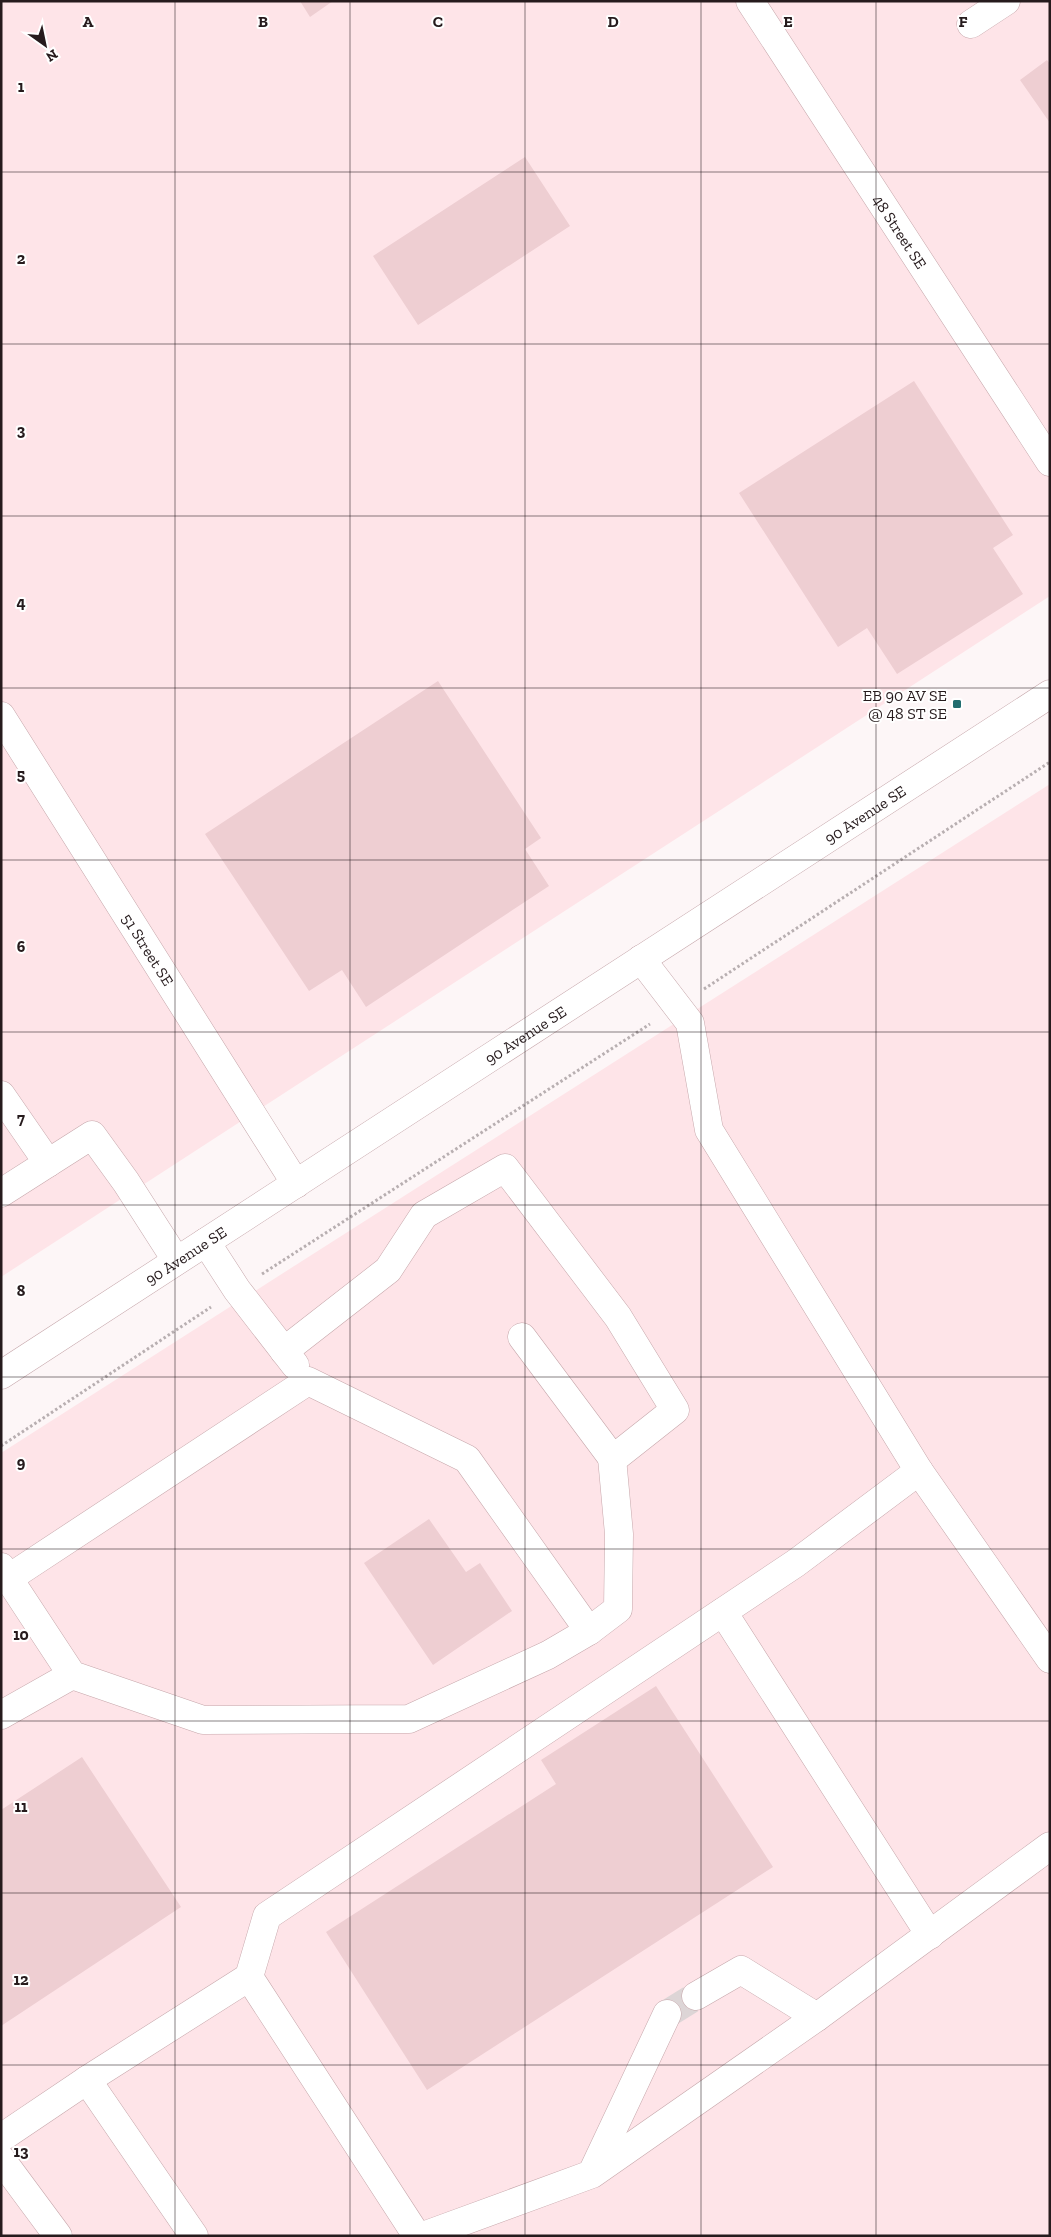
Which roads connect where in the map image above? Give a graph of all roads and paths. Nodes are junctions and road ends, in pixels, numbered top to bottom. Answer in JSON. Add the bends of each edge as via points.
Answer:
{"nodes":[{"id":1,"x":750,"y":1,"type":"edge"},
{"id":2,"x":1006,"y":1,"type":"edge"},
{"id":3,"x":971,"y":24,"type":"dead end"},
{"id":4,"x":1050,"y":462,"type":"edge"},
{"id":5,"x":1050,"y":694,"type":"edge"},
{"id":6,"x":1,"y":716,"type":"edge"},
{"id":7,"x":1050,"y":762,"type":"edge"},
{"id":8,"x":641,"y":959,"type":"junction"},
{"id":9,"x":677,"y":1006,"type":"junction"},
{"id":10,"x":1,"y":1095,"type":"edge"},
{"id":11,"x":48,"y":1162,"type":"junction"},
{"id":12,"x":296,"y":1184,"type":"junction"},
{"id":13,"x":1,"y":1193,"type":"edge"},
{"id":14,"x":206,"y":1242,"type":"junction"},
{"id":15,"x":176,"y":1260,"type":"junction"},
{"id":16,"x":237,"y":1290,"type":"junction"},
{"id":17,"x":522,"y":1336,"type":"dead end"},
{"id":18,"x":284,"y":1351,"type":"junction"},
{"id":19,"x":1,"y":1375,"type":"edge"},
{"id":20,"x":308,"y":1381,"type":"junction"},
{"id":21,"x":1,"y":1446,"type":"edge"},
{"id":22,"x":612,"y":1458,"type":"junction"},
{"id":23,"x":919,"y":1470,"type":"junction"},
{"id":24,"x":5,"y":1573,"type":"edge"},
{"id":25,"x":723,"y":1612,"type":"junction"},
{"id":26,"x":589,"y":1630,"type":"junction"},
{"id":27,"x":1050,"y":1659,"type":"edge"},
{"id":28,"x":72,"y":1675,"type":"junction"},
{"id":29,"x":1,"y":1715,"type":"edge"},
{"id":30,"x":1050,"y":1846,"type":"edge"},
{"id":31,"x":930,"y":1935,"type":"junction"},
{"id":32,"x":249,"y":1977,"type":"junction"},
{"id":33,"x":696,"y":1996,"type":"tunnel mouth"},
{"id":34,"x":667,"y":2014,"type":"tunnel mouth"},
{"id":35,"x":817,"y":2017,"type":"junction"},
{"id":36,"x":87,"y":2080,"type":"junction"},
{"id":37,"x":1,"y":2138,"type":"edge"},
{"id":38,"x":1,"y":2159,"type":"edge"},
{"id":39,"x":592,"y":2174,"type":"junction"},
{"id":40,"x":58,"y":2236,"type":"edge"},
{"id":41,"x":194,"y":2236,"type":"edge"},
{"id":42,"x":417,"y":2236,"type":"edge"},
{"id":43,"x":422,"y":2236,"type":"edge"}],
"edges":[{"from":1,"to":4,"type":"street","name":"48 Street SE"},
{"from":2,"to":3,"type":"street"},
{"from":5,"to":8,"type":"street","name":"90 Avenue SE"},
{"from":6,"to":12,"type":"street","name":"51 Street SE"},
{"from":7,"to":9,"type":"path"},
{"from":8,"to":9,"type":"street"},
{"from":8,"to":12,"type":"street","name":"90 Avenue SE"},
{"from":9,"to":16,"type":"path"},
{"from":9,"to":23,"type":"street","via":[[690,1022],[709,1130]]},
{"from":10,"to":11,"type":"street"},
{"from":11,"to":13,"type":"street"},
{"from":11,"to":15,"type":"street","via":[[92,1135]]},
{"from":12,"to":14,"type":"street","name":"90 Avenue SE"},
{"from":14,"to":15,"type":"street","name":"90 Avenue SE"},
{"from":14,"to":16,"type":"street"},
{"from":15,"to":19,"type":"street","name":"90 Avenue SE"},
{"from":16,"to":18,"type":"street"},
{"from":16,"to":21,"type":"path"},
{"from":17,"to":22,"type":"street"},
{"from":18,"to":20,"type":"street"},
{"from":18,"to":22,"type":"street","via":[[388,1270],[424,1215],[505,1168],[618,1317],[675,1410]]},
{"from":20,"to":24,"type":"street"},
{"from":20,"to":26,"type":"street","via":[[468,1459]]},
{"from":22,"to":26,"type":"street","via":[[619,1534],[618,1608]]},
{"from":23,"to":25,"type":"street","via":[[796,1563]]},
{"from":23,"to":27,"type":"street"},
{"from":24,"to":28,"type":"street"},
{"from":25,"to":31,"type":"street"},
{"from":25,"to":32,"type":"street","via":[[267,1916]]},
{"from":26,"to":28,"type":"street","via":[[548,1655],[409,1719],[203,1720]]},
{"from":28,"to":29,"type":"street"},
{"from":30,"to":31,"type":"street"},
{"from":31,"to":35,"type":"street"},
{"from":32,"to":36,"type":"street"},
{"from":32,"to":42,"type":"street"},
{"from":33,"to":35,"type":"street","via":[[741,1970]]},
{"from":34,"to":39,"type":"street"},
{"from":35,"to":39,"type":"street"},
{"from":36,"to":37,"type":"street"},
{"from":36,"to":41,"type":"street"},
{"from":38,"to":40,"type":"street"},
{"from":39,"to":43,"type":"street"}]}
